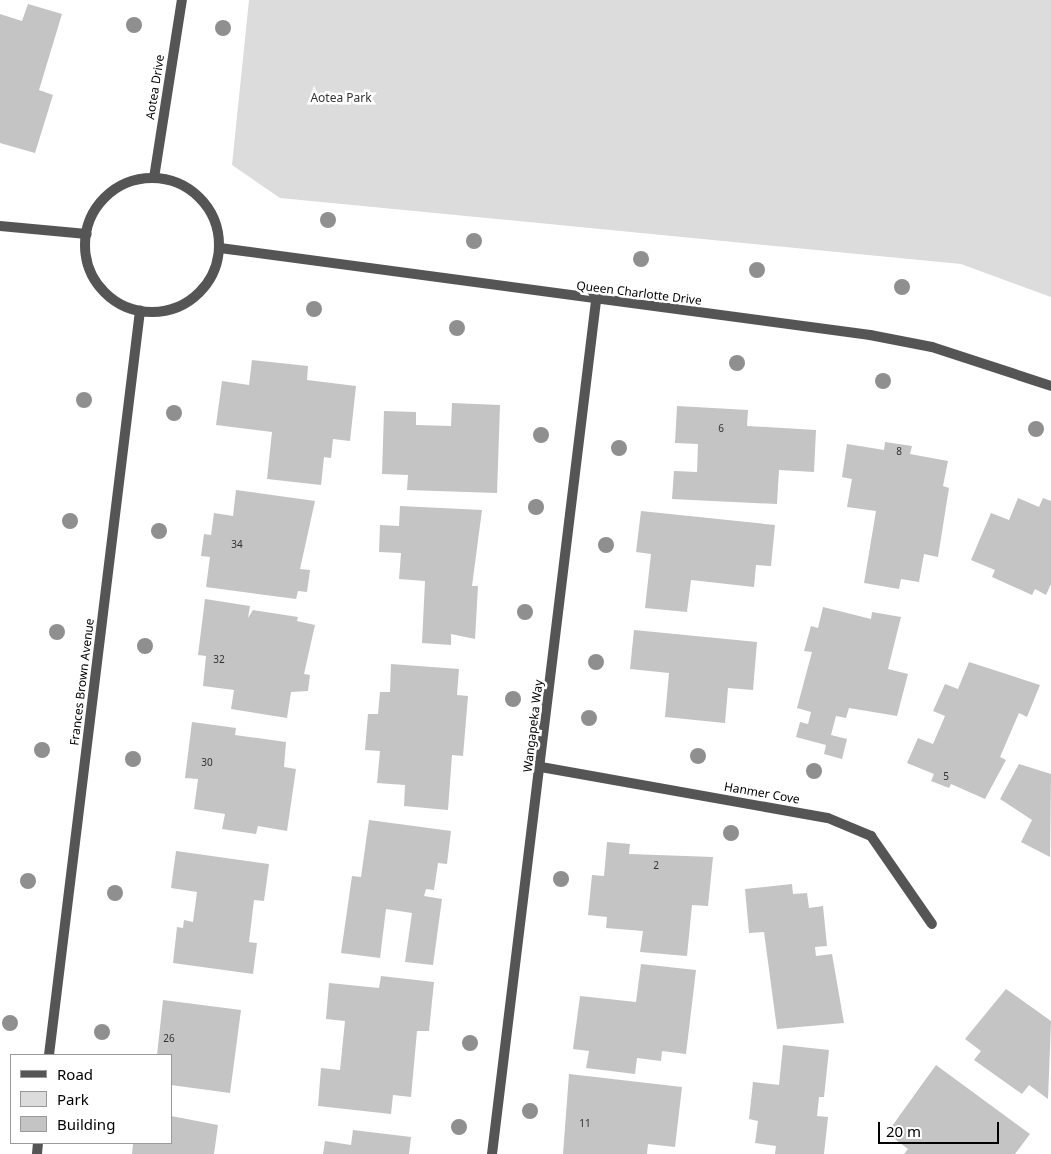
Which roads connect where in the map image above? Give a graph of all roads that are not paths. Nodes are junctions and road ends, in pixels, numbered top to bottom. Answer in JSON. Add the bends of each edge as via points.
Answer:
{"nodes":[{"id":1,"x":182,"y":0,"type":"edge"},
{"id":2,"x":154,"y":178,"type":"junction"},
{"id":3,"x":0,"y":226,"type":"edge"},
{"id":4,"x":86,"y":234,"type":"junction"},
{"id":5,"x":220,"y":248,"type":"junction"},
{"id":6,"x":596,"y":301,"type":"junction"},
{"id":7,"x":140,"y":311,"type":"junction"},
{"id":8,"x":1051,"y":386,"type":"edge"},
{"id":9,"x":541,"y":767,"type":"junction"},
{"id":10,"x":932,"y":924,"type":"dead end"},
{"id":11,"x":49,"y":1054,"type":"edge"},
{"id":12,"x":492,"y":1154,"type":"edge"}],
"edges":[{"from":1,"to":2,"type":"street","name":"Aotea Drive"},
{"from":2,"to":4,"type":"street","via":[[118,188],[92,216]]},
{"from":2,"to":5,"type":"street","via":[[175,182],[203,202],[217,227]]},
{"from":3,"to":4,"type":"street"},
{"from":4,"to":7,"type":"street","via":[[86,251],[97,283],[123,306]]},
{"from":5,"to":6,"type":"street","name":"Queen Charlotte Drive"},
{"from":5,"to":7,"type":"street","via":[[208,284],[194,298],[158,312]]},
{"from":6,"to":8,"type":"street","name":"Queen Charlotte Drive","via":[[870,335],[932,347]]},
{"from":6,"to":9,"type":"street","name":"Wangapeka Way"},
{"from":7,"to":11,"type":"street","name":"Frances Brown Avenue"},
{"from":9,"to":10,"type":"street","name":"Hanmer Cove","via":[[828,818],[871,836]]},
{"from":9,"to":12,"type":"street","name":"Wangapeka Way"}]}
